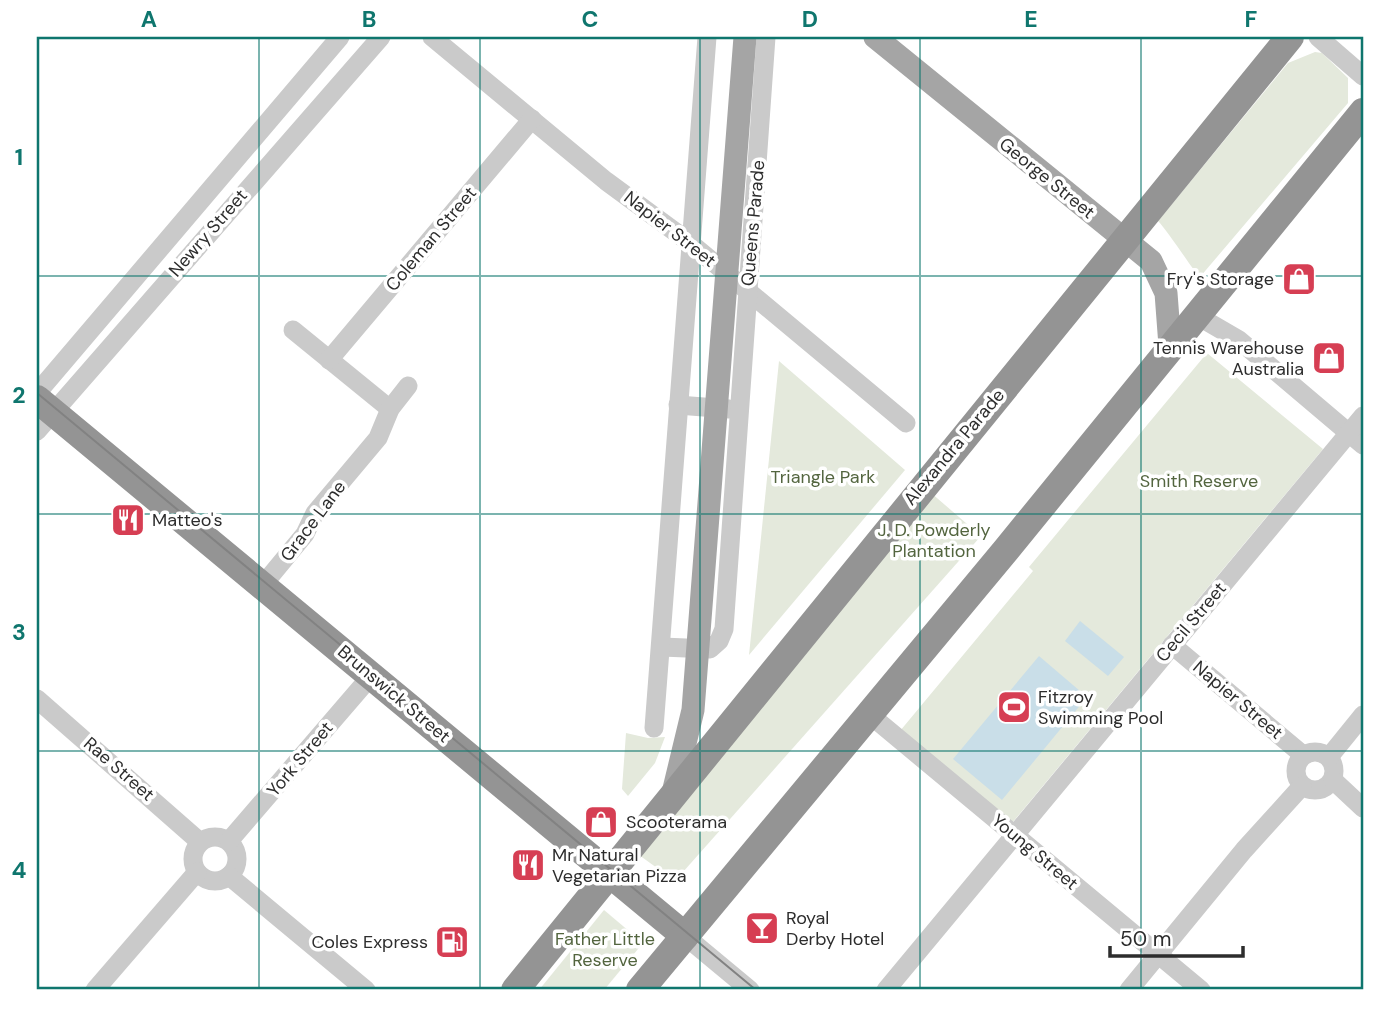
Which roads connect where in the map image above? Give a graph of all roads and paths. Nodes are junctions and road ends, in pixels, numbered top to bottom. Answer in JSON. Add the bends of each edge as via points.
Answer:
{"nodes":[{"id":1,"x":340,"y":37,"type":"edge"},
{"id":2,"x":382,"y":37,"type":"edge"},
{"id":3,"x":432,"y":37,"type":"edge"},
{"id":4,"x":707,"y":37,"type":"edge"},
{"id":5,"x":875,"y":37,"type":"edge"},
{"id":6,"x":1290,"y":37,"type":"edge"},
{"id":7,"x":1318,"y":37,"type":"edge"},
{"id":8,"x":756,"y":38,"type":"edge"},
{"id":9,"x":1363,"y":76,"type":"edge"},
{"id":10,"x":1363,"y":112,"type":"edge"},
{"id":11,"x":533,"y":119,"type":"junction"},
{"id":12,"x":1125,"y":240,"type":"junction"},
{"id":13,"x":689,"y":242,"type":"junction"},
{"id":14,"x":727,"y":273,"type":"junction"},
{"id":15,"x":747,"y":291,"type":"junction"},
{"id":16,"x":1196,"y":315,"type":"junction"},
{"id":17,"x":293,"y":330,"type":"dead end"},
{"id":18,"x":1170,"y":346,"type":"junction"},
{"id":19,"x":329,"y":360,"type":"junction"},
{"id":20,"x":408,"y":386,"type":"dead end"},
{"id":21,"x":678,"y":405,"type":"junction"},
{"id":22,"x":727,"y":408,"type":"junction"},
{"id":23,"x":41,"y":409,"type":"edge"},
{"id":24,"x":390,"y":409,"type":"junction"},
{"id":25,"x":1363,"y":416,"type":"edge"},
{"id":26,"x":906,"y":423,"type":"dead end"},
{"id":27,"x":1356,"y":439,"type":"edge"},
{"id":28,"x":262,"y":586,"type":"junction"},
{"id":29,"x":1172,"y":645,"type":"junction"},
{"id":30,"x":662,"y":647,"type":"junction"},
{"id":31,"x":698,"y":650,"type":"junction"},
{"id":32,"x":372,"y":676,"type":"junction"},
{"id":33,"x":37,"y":699,"type":"edge"},
{"id":34,"x":869,"y":714,"type":"junction"},
{"id":35,"x":1363,"y":715,"type":"edge"},
{"id":36,"x":654,"y":728,"type":"dead end"},
{"id":37,"x":1303,"y":755,"type":"junction"},
{"id":38,"x":1329,"y":757,"type":"junction"},
{"id":39,"x":1333,"y":780,"type":"junction"},
{"id":40,"x":1302,"y":786,"type":"junction"},
{"id":41,"x":672,"y":797,"type":"junction"},
{"id":42,"x":1363,"y":808,"type":"edge"},
{"id":43,"x":1015,"y":835,"type":"junction"},
{"id":44,"x":229,"y":841,"type":"junction"},
{"id":45,"x":200,"y":842,"type":"junction"},
{"id":46,"x":197,"y":872,"type":"junction"},
{"id":47,"x":610,"y":875,"type":"junction"},
{"id":48,"x":229,"y":876,"type":"junction"},
{"id":49,"x":685,"y":936,"type":"junction"},
{"id":50,"x":1158,"y":954,"type":"junction"},
{"id":51,"x":96,"y":990,"type":"edge"},
{"id":52,"x":366,"y":990,"type":"edge"},
{"id":53,"x":515,"y":990,"type":"edge"},
{"id":54,"x":640,"y":990,"type":"edge"},
{"id":55,"x":750,"y":990,"type":"edge"},
{"id":56,"x":886,"y":990,"type":"edge"},
{"id":57,"x":1129,"y":990,"type":"edge"},
{"id":58,"x":1201,"y":990,"type":"edge"}],
"edges":[{"from":1,"to":23,"type":"street","name":"Newry Street"},
{"from":2,"to":23,"type":"street","name":"Newry Street"},
{"from":3,"to":11,"type":"street","name":"Napier Street"},
{"from":4,"to":13,"type":"street"},
{"from":5,"to":12,"type":"main road","name":"George Street"},
{"from":6,"to":12,"type":"highway","name":"Alexandra Parade"},
{"from":7,"to":9,"type":"street"},
{"from":8,"to":14,"type":"main road","name":"Queens Parade"},
{"from":8,"to":15,"type":"street","name":"Queens Parade"},
{"from":10,"to":16,"type":"highway"},
{"from":11,"to":13,"type":"street","name":"Napier Street"},
{"from":11,"to":19,"type":"street","name":"Coleman Street"},
{"from":12,"to":18,"type":"main road","name":"George Street","via":[[1151,261],[1161,277]]},
{"from":12,"to":41,"type":"highway","name":"Alexandra Parade"},
{"from":13,"to":14,"type":"street","name":"Napier Street"},
{"from":13,"to":21,"type":"street"},
{"from":14,"to":15,"type":"street","name":"Napier Street"},
{"from":14,"to":22,"type":"main road","name":"Queens Parade"},
{"from":15,"to":22,"type":"street","name":"Queens Parade"},
{"from":15,"to":26,"type":"street","name":"Napier Street"},
{"from":16,"to":18,"type":"highway"},
{"from":16,"to":27,"type":"street","via":[[1239,340]]},
{"from":17,"to":19,"type":"street"},
{"from":18,"to":34,"type":"highway"},
{"from":19,"to":24,"type":"street"},
{"from":20,"to":24,"type":"street","name":"Grace Lane"},
{"from":21,"to":22,"type":"street"},
{"from":21,"to":30,"type":"street"},
{"from":22,"to":31,"type":"main road","name":"Queens Parade"},
{"from":23,"to":28,"type":"highway","name":"Brunswick Street"},
{"from":24,"to":28,"type":"street","name":"Grace Lane","via":[[379,438],[315,513]]},
{"from":25,"to":27,"type":"street","name":"Cecil Street"},
{"from":27,"to":29,"type":"street","name":"Cecil Street"},
{"from":28,"to":32,"type":"highway","name":"Brunswick Street"},
{"from":29,"to":37,"type":"street","name":"Napier Street"},
{"from":29,"to":43,"type":"street","name":"Cecil Street"},
{"from":30,"to":31,"type":"street"},
{"from":30,"to":36,"type":"street"},
{"from":31,"to":41,"type":"main road","name":"Queens Parade","via":[[693,710]]},
{"from":32,"to":44,"type":"street","name":"York Street"},
{"from":32,"to":47,"type":"highway","name":"Brunswick Street"},
{"from":33,"to":45,"type":"street","name":"Rae Street"},
{"from":34,"to":43,"type":"street","name":"Young Street"},
{"from":34,"to":49,"type":"highway"},
{"from":35,"to":38,"type":"street"},
{"from":37,"to":38,"type":"street","via":[[1314,751]]},
{"from":37,"to":40,"type":"street","via":[[1296,771]]},
{"from":38,"to":39,"type":"street"},
{"from":39,"to":40,"type":"street","via":[[1317,790]]},
{"from":39,"to":42,"type":"street"},
{"from":40,"to":50,"type":"street"},
{"from":41,"to":47,"type":"highway","name":"Alexandra Parade"},
{"from":43,"to":50,"type":"street","name":"Young Street"},
{"from":43,"to":56,"type":"street","name":"Cecil Street"},
{"from":44,"to":45,"type":"street","via":[[216,836]]},
{"from":44,"to":48,"type":"street","via":[[237,857]]},
{"from":45,"to":46,"type":"street","via":[[193,855]]},
{"from":46,"to":48,"type":"street","via":[[210,880]]},
{"from":46,"to":51,"type":"street"},
{"from":47,"to":49,"type":"highway","name":"Brunswick Street"},
{"from":47,"to":53,"type":"highway","name":"Alexandra Parade"},
{"from":48,"to":52,"type":"street"},
{"from":49,"to":54,"type":"highway"},
{"from":49,"to":55,"type":"street","name":"Brunswick Street"},
{"from":50,"to":57,"type":"street"},
{"from":50,"to":58,"type":"street","name":"Young Street"}]}
